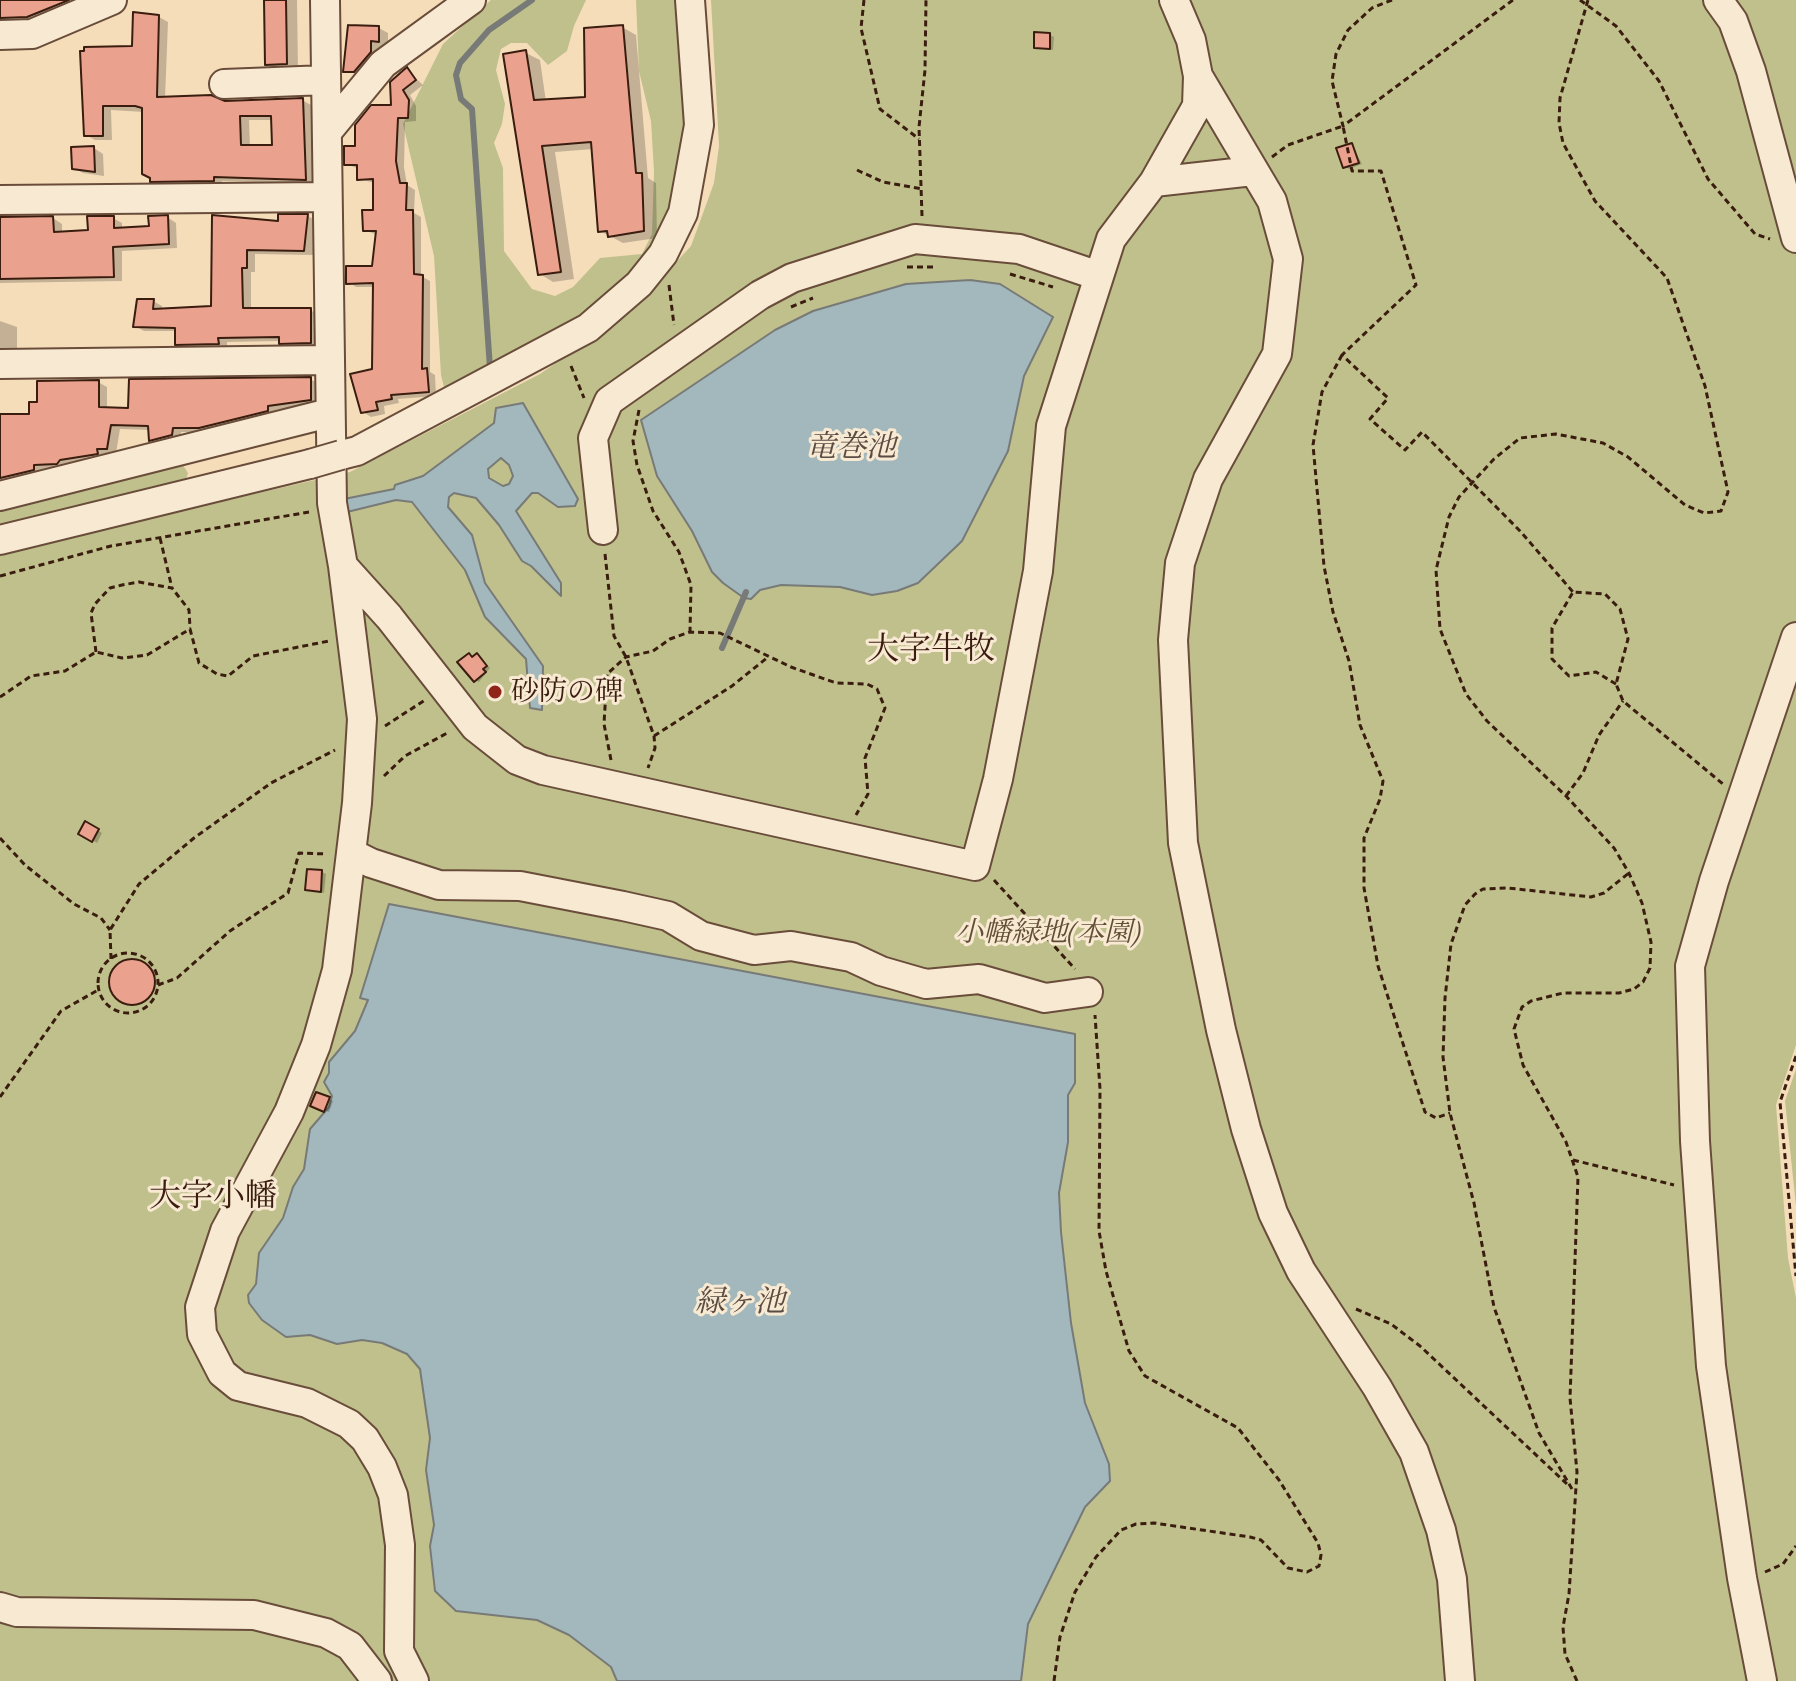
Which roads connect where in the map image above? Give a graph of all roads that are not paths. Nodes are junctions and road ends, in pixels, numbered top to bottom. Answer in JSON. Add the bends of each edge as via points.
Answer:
{"nodes":[{"id":1,"x":112,"y":0,"type":"edge"},
{"id":2,"x":325,"y":0,"type":"edge"},
{"id":3,"x":471,"y":0,"type":"edge"},
{"id":4,"x":690,"y":0,"type":"edge"},
{"id":5,"x":1174,"y":0,"type":"edge"},
{"id":6,"x":1718,"y":0,"type":"edge"},
{"id":7,"x":0,"y":35,"type":"edge"},
{"id":8,"x":1198,"y":76,"type":"junction"},
{"id":9,"x":326,"y":80,"type":"junction"},
{"id":10,"x":224,"y":84,"type":"dead end"},
{"id":11,"x":327,"y":132,"type":"junction"},
{"id":12,"x":1253,"y":171,"type":"junction"},
{"id":13,"x":1154,"y":182,"type":"junction"},
{"id":14,"x":326,"y":197,"type":"junction"},
{"id":15,"x":0,"y":200,"type":"edge"},
{"id":16,"x":1789,"y":240,"type":"edge"},
{"id":17,"x":1095,"y":289,"type":"junction"},
{"id":18,"x":327,"y":360,"type":"junction"},
{"id":19,"x":0,"y":364,"type":"edge"},
{"id":20,"x":329,"y":413,"type":"junction"},
{"id":21,"x":0,"y":496,"type":"edge"},
{"id":22,"x":603,"y":530,"type":"road end"},
{"id":23,"x":0,"y":540,"type":"edge"},
{"id":24,"x":343,"y":566,"type":"junction"},
{"id":25,"x":1796,"y":637,"type":"edge"},
{"id":26,"x":351,"y":855,"type":"junction"},
{"id":27,"x":1088,"y":992,"type":"road end"},
{"id":28,"x":0,"y":1607,"type":"edge"},
{"id":29,"x":377,"y":1681,"type":"edge"},
{"id":30,"x":414,"y":1681,"type":"edge"},
{"id":31,"x":1460,"y":1681,"type":"edge"},
{"id":32,"x":1762,"y":1681,"type":"edge"}],
"edges":[{"from":1,"to":7,"type":"street","via":[[32,34]]},
{"from":2,"to":9,"type":"street"},
{"from":3,"to":11,"type":"street","via":[[383,64]]},
{"from":4,"to":23,"type":"street","bridge":true,"via":[[699,125],[683,213],[663,254],[631,293],[588,328],[357,451]]},
{"from":5,"to":8,"type":"street","via":[[1191,40]]},
{"from":6,"to":16,"type":"street","via":[[1733,21],[1751,71]]},
{"from":8,"to":12,"type":"street"},
{"from":8,"to":13,"type":"street","via":[[1197,106]]},
{"from":9,"to":10,"type":"street"},
{"from":9,"to":11,"type":"street"},
{"from":11,"to":14,"type":"street"},
{"from":12,"to":13,"type":"street"},
{"from":12,"to":31,"type":"street","via":[[1272,201],[1288,259],[1284,305],[1277,354],[1208,479],[1180,563],[1173,640],[1183,843],[1246,1129],[1273,1213],[1331,1321],[1414,1452],[1452,1579]]},
{"from":13,"to":17,"type":"street","via":[[1111,239]]},
{"from":14,"to":15,"type":"street"},
{"from":14,"to":18,"type":"street"},
{"from":17,"to":22,"type":"street","via":[[1019,249],[913,250],[792,278],[609,401],[593,438]]},
{"from":17,"to":24,"type":"street","via":[[1051,426],[1038,571],[998,779],[975,866],[517,760],[475,727]]},
{"from":18,"to":19,"type":"street"},
{"from":18,"to":20,"type":"street"},
{"from":20,"to":21,"type":"street"},
{"from":20,"to":24,"type":"street","via":[[333,509]]},
{"from":24,"to":26,"type":"street","via":[[361,736]]},
{"from":25,"to":32,"type":"street","via":[[1690,966],[1711,1366]]},
{"from":26,"to":27,"type":"street","via":[[439,885],[520,886],[594,900],[668,916],[701,936],[754,950],[791,946],[851,957],[926,984],[979,979],[1045,998]]},
{"from":26,"to":30,"type":"street","via":[[337,970],[316,1045],[289,1112],[225,1231],[200,1307],[202,1334],[222,1373],[238,1386],[307,1403],[349,1424],[365,1439],[393,1495],[400,1545],[399,1651]]},
{"from":28,"to":29,"type":"street","via":[[17,1612],[254,1615],[326,1633],[350,1646]]}]}
